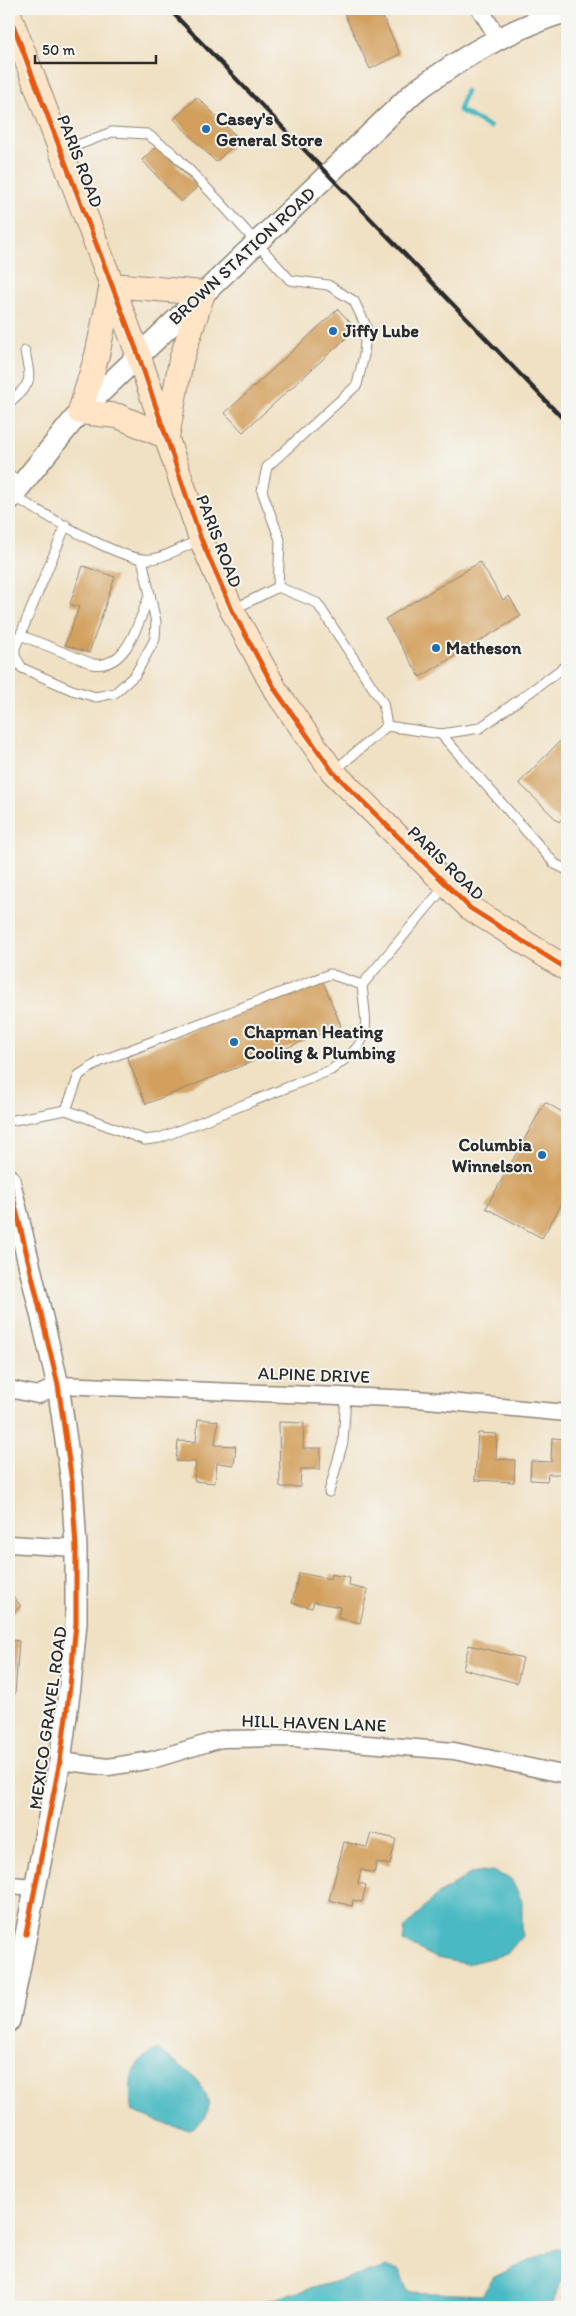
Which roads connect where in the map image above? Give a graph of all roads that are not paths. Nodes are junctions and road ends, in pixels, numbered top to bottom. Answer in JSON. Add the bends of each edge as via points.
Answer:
{"nodes":[{"id":1,"x":480,"y":9,"type":"edge"},
{"id":2,"x":567,"y":11,"type":"edge"},
{"id":3,"x":9,"y":14,"type":"edge"},
{"id":4,"x":498,"y":38,"type":"junction"},
{"id":5,"x":61,"y":152,"type":"junction"},
{"id":6,"x":257,"y":242,"type":"junction"},
{"id":7,"x":112,"y":285,"type":"junction"},
{"id":8,"x":203,"y":293,"type":"junction"},
{"id":9,"x":25,"y":351,"type":"dead end"},
{"id":10,"x":138,"y":354,"type":"junction"},
{"id":11,"x":9,"y":403,"type":"edge"},
{"id":12,"x":80,"y":412,"type":"junction"},
{"id":13,"x":167,"y":438,"type":"junction"},
{"id":14,"x":13,"y":488,"type":"edge"},
{"id":15,"x":66,"y":525,"type":"junction"},
{"id":16,"x":201,"y":539,"type":"junction"},
{"id":17,"x":142,"y":559,"type":"junction"},
{"id":18,"x":278,"y":587,"type":"junction"},
{"id":19,"x":150,"y":594,"type":"junction"},
{"id":20,"x":232,"y":610,"type":"junction"},
{"id":21,"x":20,"y":634,"type":"junction"},
{"id":22,"x":567,"y":668,"type":"edge"},
{"id":23,"x":387,"y":726,"type":"junction"},
{"id":24,"x":441,"y":734,"type":"junction"},
{"id":25,"x":333,"y":772,"type":"junction"},
{"id":26,"x":567,"y":870,"type":"edge"},
{"id":27,"x":446,"y":884,"type":"junction"},
{"id":28,"x":567,"y":969,"type":"edge"},
{"id":29,"x":362,"y":985,"type":"junction"},
{"id":30,"x":66,"y":1110,"type":"junction"},
{"id":31,"x":9,"y":1121,"type":"edge"},
{"id":32,"x":9,"y":1180,"type":"edge"},
{"id":33,"x":58,"y":1385,"type":"junction"},
{"id":34,"x":9,"y":1389,"type":"edge"},
{"id":35,"x":346,"y":1396,"type":"junction"},
{"id":36,"x":567,"y":1412,"type":"edge"},
{"id":37,"x":329,"y":1492,"type":"dead end"},
{"id":38,"x":9,"y":1544,"type":"edge"},
{"id":39,"x":76,"y":1548,"type":"junction"},
{"id":40,"x":60,"y":1760,"type":"junction"},
{"id":41,"x":567,"y":1775,"type":"edge"},
{"id":42,"x":9,"y":1885,"type":"edge"},
{"id":43,"x":35,"y":1887,"type":"junction"},
{"id":44,"x":9,"y":2021,"type":"edge"}],
"edges":[{"from":1,"to":4,"type":"street"},
{"from":2,"to":4,"type":"street","name":"BROWN STATION ROAD"},
{"from":3,"to":5,"type":"main road","name":"PARIS ROAD"},
{"from":4,"to":6,"type":"street","name":"BROWN STATION ROAD","via":[[413,93]]},
{"from":5,"to":6,"type":"lane","via":[[112,132],[147,134],[173,153]]},
{"from":5,"to":7,"type":"main road","name":"PARIS ROAD"},
{"from":6,"to":8,"type":"street","name":"BROWN STATION ROAD"},
{"from":6,"to":18,"type":"lane","via":[[290,280],[328,285],[354,301],[366,326],[364,356],[357,385],[267,467],[262,491],[280,540]]},
{"from":7,"to":8,"type":"main road"},
{"from":7,"to":10,"type":"main road","name":"PARIS ROAD"},
{"from":7,"to":12,"type":"main road","via":[[97,355]]},
{"from":8,"to":10,"type":"street","name":"BROWN STATION ROAD"},
{"from":8,"to":13,"type":"main road","via":[[181,360]]},
{"from":9,"to":11,"type":"lane","via":[[30,378],[27,386]]},
{"from":10,"to":12,"type":"street","name":"BROWN STATION ROAD"},
{"from":10,"to":13,"type":"main road","name":"PARIS ROAD"},
{"from":12,"to":13,"type":"main road","via":[[118,416]]},
{"from":12,"to":14,"type":"street","name":"BROWN STATION ROAD"},
{"from":13,"to":16,"type":"main road","name":"PARIS ROAD"},
{"from":14,"to":15,"type":"lane"},
{"from":15,"to":17,"type":"lane","via":[[113,550]]},
{"from":15,"to":21,"type":"lane"},
{"from":16,"to":17,"type":"lane","via":[[153,559]]},
{"from":16,"to":20,"type":"main road","name":"PARIS ROAD"},
{"from":17,"to":19,"type":"lane"},
{"from":18,"to":20,"type":"lane"},
{"from":18,"to":23,"type":"lane","via":[[317,603],[383,703]]},
{"from":19,"to":21,"type":"lane","via":[[124,650],[106,664],[93,664]]},
{"from":19,"to":21,"type":"lane","via":[[156,632],[152,647],[128,683],[105,696],[87,696],[22,668],[15,656]]},
{"from":20,"to":25,"type":"main road","name":"PARIS ROAD","via":[[276,691]]},
{"from":22,"to":24,"type":"lane","via":[[480,728]]},
{"from":23,"to":24,"type":"lane"},
{"from":23,"to":25,"type":"lane"},
{"from":24,"to":26,"type":"lane","via":[[555,864]]},
{"from":25,"to":27,"type":"main road","name":"PARIS ROAD"},
{"from":27,"to":28,"type":"main road","name":"PARIS ROAD","via":[[470,908]]},
{"from":27,"to":29,"type":"lane"},
{"from":29,"to":30,"type":"lane","via":[[330,974],[101,1061],[79,1075]]},
{"from":29,"to":30,"type":"lane","via":[[366,1028],[363,1039],[353,1054],[331,1070],[160,1138],[144,1140]]},
{"from":30,"to":31,"type":"lane"},
{"from":32,"to":33,"type":"street"},
{"from":33,"to":34,"type":"street","via":[[38,1395]]},
{"from":33,"to":35,"type":"street","name":"ALPINE DRIVE"},
{"from":33,"to":39,"type":"street","name":"MEXICO GRAVEL ROAD","via":[[72,1482]]},
{"from":35,"to":36,"type":"street","name":"ALPINE DRIVE"},
{"from":35,"to":37,"type":"lane","via":[[343,1442]]},
{"from":38,"to":39,"type":"street"},
{"from":39,"to":40,"type":"street","name":"MEXICO GRAVEL ROAD","via":[[76,1622]]},
{"from":40,"to":41,"type":"street","name":"HILL HAVEN LANE","via":[[108,1767],[152,1760],[221,1739],[292,1738],[454,1751]]},
{"from":40,"to":43,"type":"street","name":"MEXICO GRAVEL ROAD"},
{"from":42,"to":43,"type":"street"},
{"from":43,"to":44,"type":"street","name":"MEXICO GRAVEL ROAD"}]}
